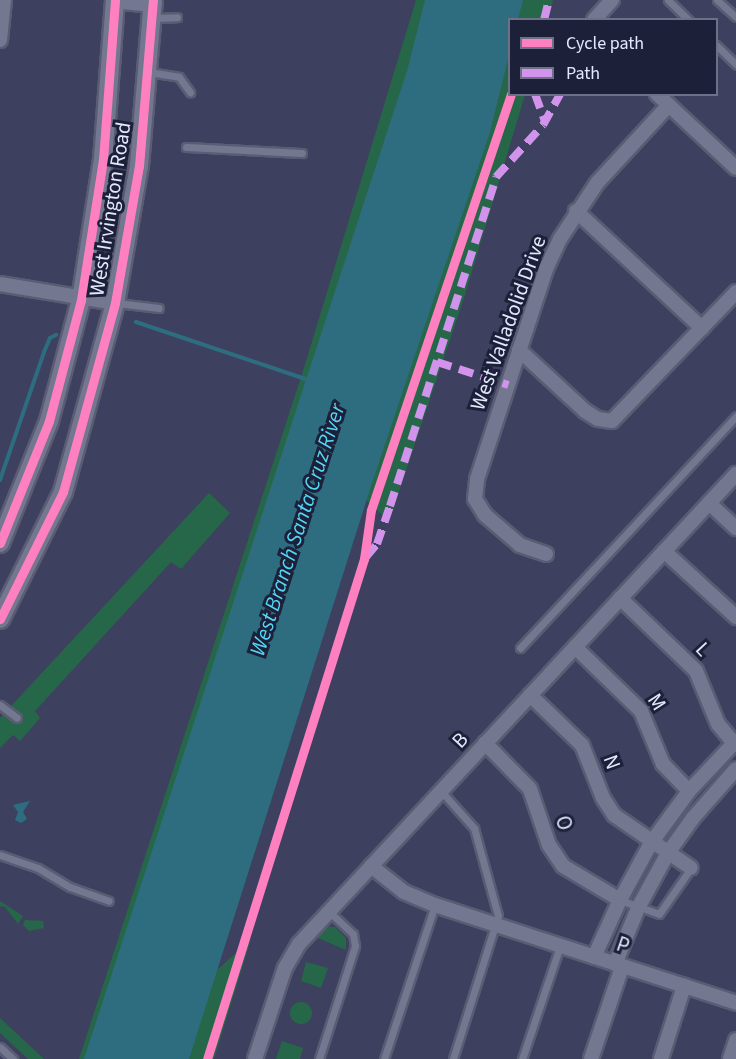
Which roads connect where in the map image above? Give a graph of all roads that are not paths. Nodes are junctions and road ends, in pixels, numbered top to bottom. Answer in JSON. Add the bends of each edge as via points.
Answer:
{"nodes":[{"id":1,"x":4,"y":0,"type":"edge"},
{"id":2,"x":115,"y":0,"type":"edge"},
{"id":3,"x":123,"y":0,"type":"edge"},
{"id":4,"x":612,"y":0,"type":"edge"},
{"id":5,"x":668,"y":0,"type":"edge"},
{"id":6,"x":717,"y":0,"type":"edge"},
{"id":7,"x":152,"y":7,"type":"edge"},
{"id":8,"x":177,"y":17,"type":"dead end"},
{"id":9,"x":736,"y":17,"type":"edge"},
{"id":10,"x":596,"y":18,"type":"edge"},
{"id":11,"x":687,"y":18,"type":"edge"},
{"id":12,"x":0,"y":40,"type":"edge"},
{"id":13,"x":718,"y":46,"type":"edge"},
{"id":14,"x":736,"y":64,"type":"edge"},
{"id":15,"x":147,"y":71,"type":"junction"},
{"id":16,"x":190,"y":92,"type":"dead end"},
{"id":17,"x":659,"y":96,"type":"edge"},
{"id":18,"x":669,"y":105,"type":"junction"},
{"id":19,"x":186,"y":147,"type":"dead end"},
{"id":20,"x":302,"y":153,"type":"dead end"},
{"id":21,"x":736,"y":168,"type":"edge"},
{"id":22,"x":576,"y":211,"type":"junction"},
{"id":23,"x":0,"y":284,"type":"edge"},
{"id":24,"x":736,"y":292,"type":"edge"},
{"id":25,"x":81,"y":300,"type":"junction"},
{"id":26,"x":115,"y":303,"type":"junction"},
{"id":27,"x":159,"y":308,"type":"dead end"},
{"id":28,"x":702,"y":328,"type":"junction"},
{"id":29,"x":519,"y":350,"type":"junction"},
{"id":30,"x":736,"y":416,"type":"edge"},
{"id":31,"x":736,"y":474,"type":"edge"},
{"id":32,"x":709,"y":503,"type":"junction"},
{"id":33,"x":736,"y":528,"type":"edge"},
{"id":34,"x":0,"y":543,"type":"edge"},
{"id":35,"x":664,"y":551,"type":"junction"},
{"id":36,"x":546,"y":554,"type":"dead end"},
{"id":37,"x":620,"y":598,"type":"junction"},
{"id":38,"x":736,"y":617,"type":"edge"},
{"id":39,"x":0,"y":619,"type":"edge"},
{"id":40,"x":575,"y":646,"type":"junction"},
{"id":41,"x":520,"y":648,"type":"dead end"},
{"id":42,"x":530,"y":695,"type":"junction"},
{"id":43,"x":0,"y":705,"type":"edge"},
{"id":44,"x":17,"y":718,"type":"dead end"},
{"id":45,"x":735,"y":742,"type":"edge"},
{"id":46,"x":485,"y":743,"type":"junction"},
{"id":47,"x":736,"y":769,"type":"edge"},
{"id":48,"x":441,"y":791,"type":"junction"},
{"id":49,"x":689,"y":791,"type":"junction"},
{"id":50,"x":651,"y":843,"type":"junction"},
{"id":51,"x":668,"y":853,"type":"junction"},
{"id":52,"x":0,"y":855,"type":"edge"},
{"id":53,"x":371,"y":866,"type":"junction"},
{"id":54,"x":691,"y":868,"type":"joint"},
{"id":55,"x":620,"y":900,"type":"junction"},
{"id":56,"x":109,"y":901,"type":"dead end"},
{"id":57,"x":435,"y":905,"type":"junction"},
{"id":58,"x":638,"y":908,"type":"junction"},
{"id":59,"x":328,"y":911,"type":"junction"},
{"id":60,"x":498,"y":925,"type":"junction"},
{"id":61,"x":560,"y":946,"type":"junction"},
{"id":62,"x":594,"y":957,"type":"junction"},
{"id":63,"x":618,"y":966,"type":"junction"},
{"id":64,"x":684,"y":986,"type":"junction"},
{"id":65,"x":736,"y":1003,"type":"edge"},
{"id":66,"x":736,"y":1040,"type":"edge"},
{"id":67,"x":0,"y":1047,"type":"edge"},
{"id":68,"x":13,"y":1059,"type":"edge"},
{"id":69,"x":255,"y":1059,"type":"edge"},
{"id":70,"x":319,"y":1059,"type":"edge"},
{"id":71,"x":384,"y":1059,"type":"edge"},
{"id":72,"x":453,"y":1059,"type":"edge"},
{"id":73,"x":522,"y":1059,"type":"edge"},
{"id":74,"x":591,"y":1059,"type":"edge"},
{"id":75,"x":660,"y":1059,"type":"edge"},
{"id":76,"x":730,"y":1059,"type":"edge"}],
"edges":[{"from":1,"to":12,"type":"street"},
{"from":2,"to":25,"type":"main road","name":"West Irvington Road","via":[[103,160]]},
{"from":3,"to":7,"type":"main road"},
{"from":4,"to":10,"type":"street"},
{"from":5,"to":11,"type":"lane"},
{"from":6,"to":9,"type":"lane"},
{"from":7,"to":8,"type":"lane"},
{"from":7,"to":15,"type":"main road","name":"West Irvington Road"},
{"from":13,"to":14,"type":"lane"},
{"from":15,"to":16,"type":"lane","via":[[179,77]]},
{"from":15,"to":26,"type":"main road","name":"West Irvington Road","via":[[139,166]]},
{"from":17,"to":18,"type":"street"},
{"from":18,"to":21,"type":"street"},
{"from":18,"to":22,"type":"street","name":"West Valladolid Drive","via":[[607,171]]},
{"from":19,"to":20,"type":"lane"},
{"from":22,"to":28,"type":"street"},
{"from":22,"to":29,"type":"street","name":"West Valladolid Drive","via":[[546,269]]},
{"from":23,"to":25,"type":"street"},
{"from":24,"to":28,"type":"street"},
{"from":25,"to":26,"type":"street"},
{"from":25,"to":34,"type":"main road","name":"West Irvington Road","via":[[49,421]]},
{"from":26,"to":27,"type":"lane"},
{"from":26,"to":39,"type":"main road","name":"West Irvington Road","via":[[63,492]]},
{"from":28,"to":29,"type":"street","via":[[608,425],[585,411]]},
{"from":29,"to":36,"type":"street","name":"West Valladolid Drive","via":[[471,500],[511,539]]},
{"from":30,"to":41,"type":"lane"},
{"from":31,"to":32,"type":"street","name":"B"},
{"from":32,"to":33,"type":"street"},
{"from":32,"to":35,"type":"street","name":"B"},
{"from":35,"to":37,"type":"street","name":"B"},
{"from":35,"to":38,"type":"street"},
{"from":37,"to":40,"type":"street","name":"B"},
{"from":37,"to":45,"type":"street","name":"L","via":[[696,671],[718,724]]},
{"from":40,"to":42,"type":"street","name":"B"},
{"from":40,"to":49,"type":"street","name":"M","via":[[641,711],[663,764]]},
{"from":42,"to":46,"type":"street","name":"B"},
{"from":42,"to":50,"type":"street","name":"N","via":[[582,745],[614,815]]},
{"from":43,"to":44,"type":"lane"},
{"from":45,"to":49,"type":"street"},
{"from":46,"to":48,"type":"street","name":"B"},
{"from":46,"to":55,"type":"street","name":"O","via":[[530,789],[558,860],[577,878]]},
{"from":47,"to":51,"type":"street"},
{"from":48,"to":53,"type":"street","name":"B"},
{"from":48,"to":60,"type":"lane","via":[[474,828],[496,896]]},
{"from":49,"to":50,"type":"street"},
{"from":50,"to":51,"type":"street","name":"N"},
{"from":50,"to":55,"type":"street"},
{"from":51,"to":54,"type":"street","name":"N"},
{"from":51,"to":58,"type":"street"},
{"from":52,"to":56,"type":"lane"},
{"from":53,"to":57,"type":"street","name":"P","via":[[404,892]]},
{"from":53,"to":59,"type":"street","name":"B"},
{"from":54,"to":58,"type":"lane","via":[[660,914]]},
{"from":55,"to":58,"type":"lane"},
{"from":55,"to":62,"type":"street"},
{"from":57,"to":60,"type":"street","name":"P"},
{"from":57,"to":71,"type":"lane"},
{"from":58,"to":63,"type":"street"},
{"from":59,"to":69,"type":"street","name":"B","via":[[289,960]]},
{"from":59,"to":70,"type":"lane","via":[[353,934],[355,946]]},
{"from":60,"to":61,"type":"street","name":"P"},
{"from":60,"to":72,"type":"lane"},
{"from":61,"to":62,"type":"street","name":"P"},
{"from":61,"to":73,"type":"lane"},
{"from":62,"to":63,"type":"street","name":"P"},
{"from":63,"to":64,"type":"street","name":"P"},
{"from":63,"to":74,"type":"street"},
{"from":64,"to":65,"type":"street","name":"P"},
{"from":64,"to":75,"type":"street"},
{"from":66,"to":76,"type":"street"},
{"from":67,"to":68,"type":"lane"}]}
